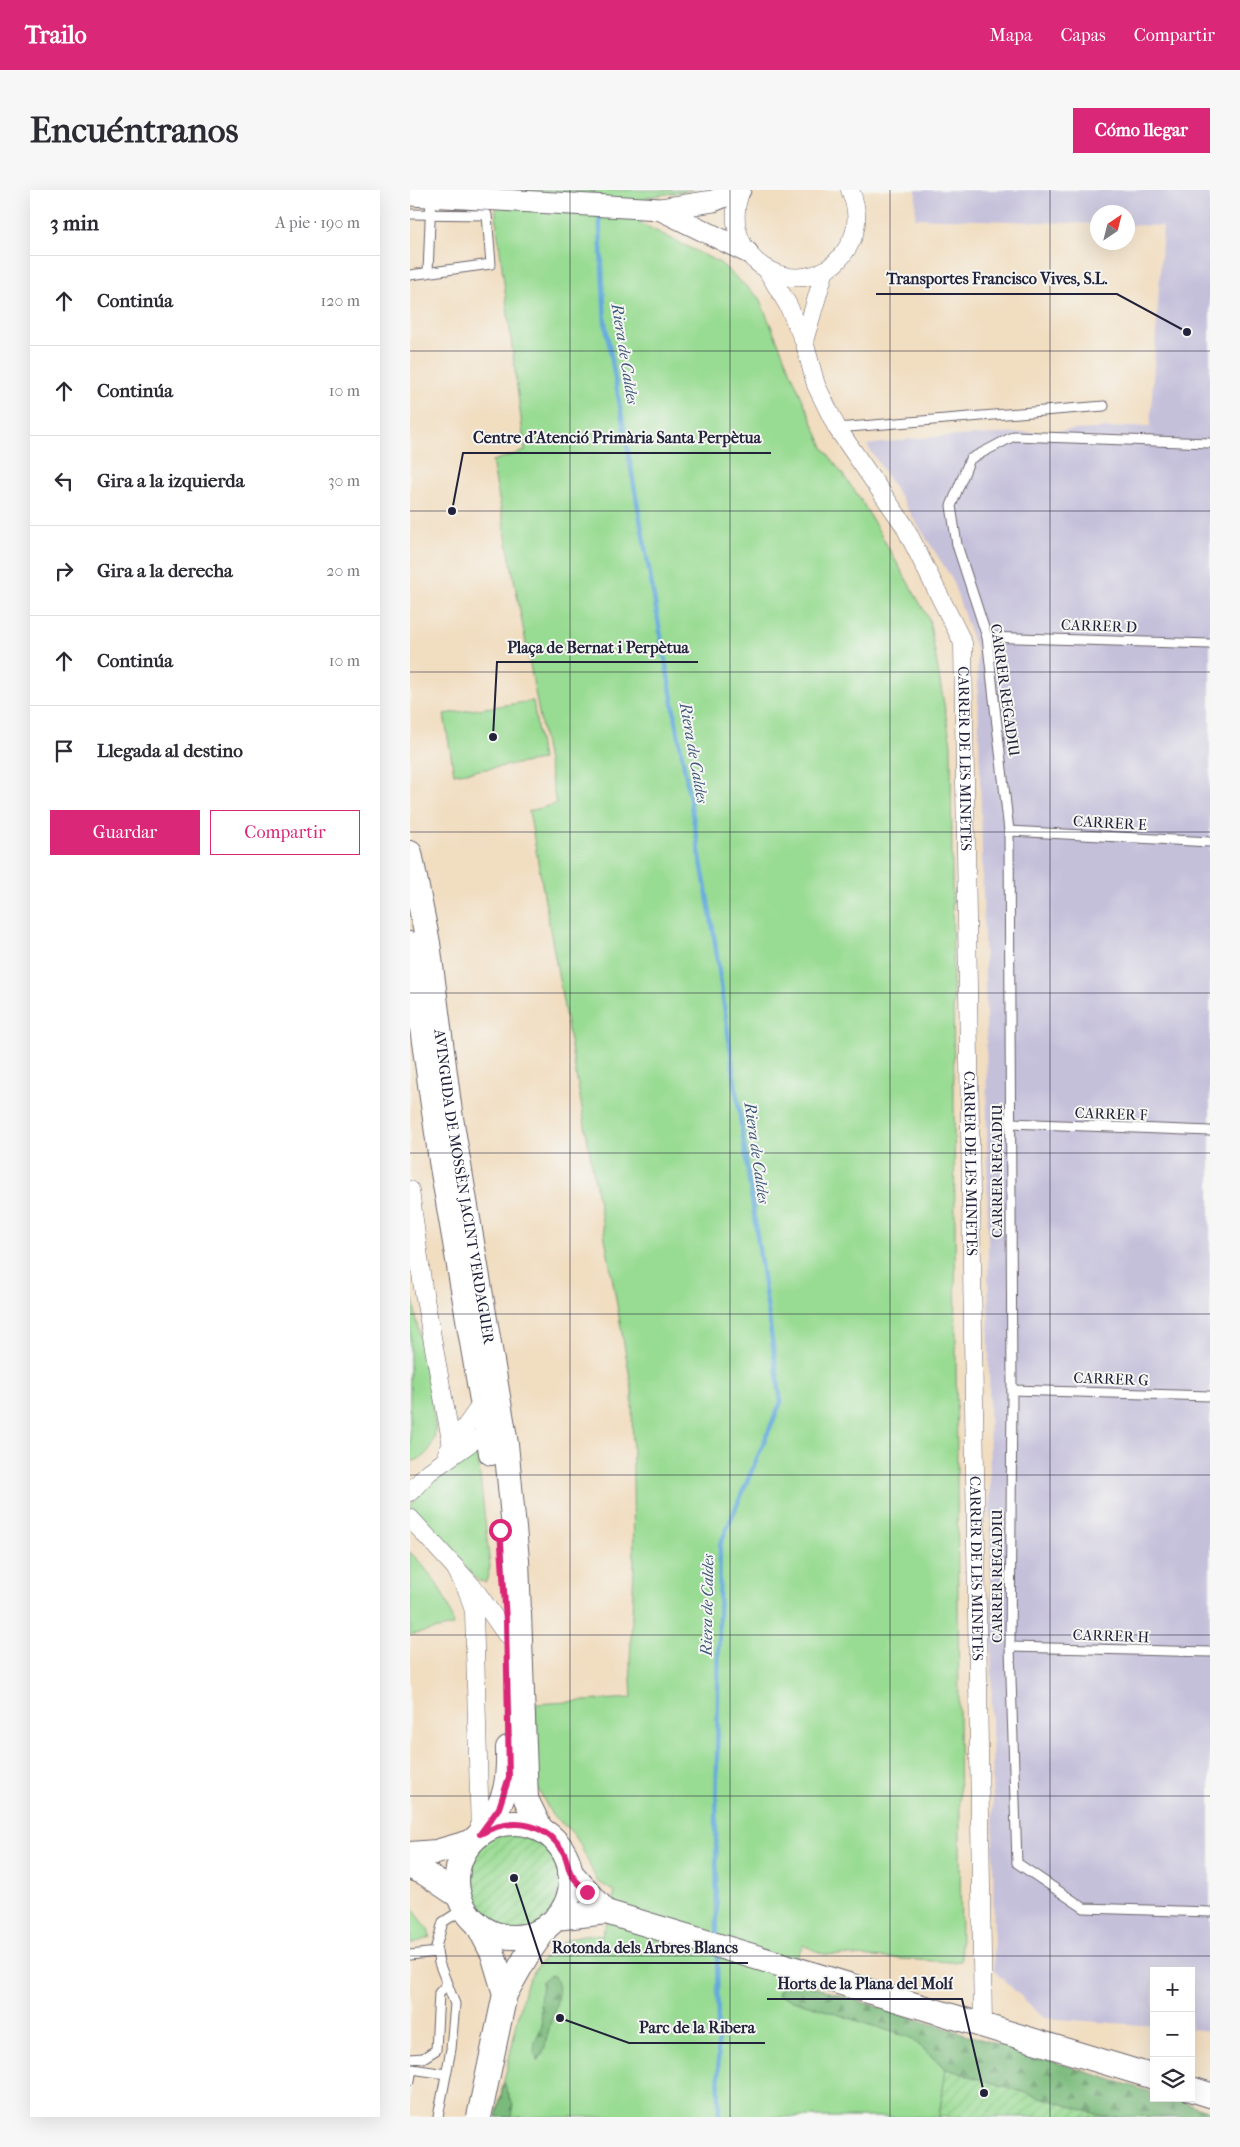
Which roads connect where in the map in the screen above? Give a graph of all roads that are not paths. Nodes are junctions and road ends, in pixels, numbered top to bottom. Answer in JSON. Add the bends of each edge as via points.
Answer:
{"nodes":[{"id":1,"x":741,"y":190,"type":"edge"},
{"id":2,"x":850,"y":190,"type":"edge"},
{"id":3,"x":410,"y":195,"type":"edge"},
{"id":4,"x":434,"y":203,"type":"junction"},
{"id":5,"x":654,"y":209,"type":"junction"},
{"id":6,"x":410,"y":214,"type":"edge"},
{"id":7,"x":747,"y":252,"type":"junction"},
{"id":8,"x":767,"y":270,"type":"junction"},
{"id":9,"x":825,"y":270,"type":"junction"},
{"id":10,"x":428,"y":273,"type":"junction"},
{"id":11,"x":410,"y":276,"type":"edge"},
{"id":12,"x":804,"y":341,"type":"junction"},
{"id":13,"x":1104,"y":406,"type":"dead end"},
{"id":14,"x":837,"y":428,"type":"junction"},
{"id":15,"x":1210,"y":443,"type":"edge"},
{"id":16,"x":987,"y":637,"type":"junction"},
{"id":17,"x":1210,"y":644,"type":"edge"},
{"id":18,"x":1010,"y":831,"type":"junction"},
{"id":19,"x":1210,"y":842,"type":"edge"},
{"id":20,"x":410,"y":853,"type":"edge"},
{"id":21,"x":410,"y":944,"type":"edge"},
{"id":22,"x":1011,"y":1123,"type":"junction"},
{"id":23,"x":1210,"y":1131,"type":"edge"},
{"id":24,"x":410,"y":1190,"type":"edge"},
{"id":25,"x":416,"y":1284,"type":"edge"},
{"id":26,"x":1012,"y":1390,"type":"junction"},
{"id":27,"x":1210,"y":1396,"type":"edge"},
{"id":28,"x":483,"y":1402,"type":"junction"},
{"id":29,"x":486,"y":1439,"type":"junction"},
{"id":30,"x":452,"y":1446,"type":"junction"},
{"id":31,"x":434,"y":1469,"type":"junction"},
{"id":32,"x":410,"y":1474,"type":"edge"},
{"id":33,"x":410,"y":1492,"type":"edge"},
{"id":34,"x":411,"y":1518,"type":"edge"},
{"id":35,"x":515,"y":1520,"type":"junction"},
{"id":36,"x":517,"y":1560,"type":"junction"},
{"id":37,"x":454,"y":1567,"type":"junction"},
{"id":38,"x":506,"y":1627,"type":"junction"},
{"id":39,"x":1010,"y":1647,"type":"junction"},
{"id":40,"x":1210,"y":1652,"type":"edge"},
{"id":41,"x":541,"y":1830,"type":"junction"},
{"id":42,"x":476,"y":1838,"type":"junction"},
{"id":43,"x":410,"y":1854,"type":"edge"},
{"id":44,"x":410,"y":1867,"type":"edge"},
{"id":45,"x":570,"y":1872,"type":"junction"},
{"id":46,"x":467,"y":1909,"type":"junction"},
{"id":47,"x":606,"y":1912,"type":"junction"},
{"id":48,"x":1210,"y":1912,"type":"edge"},
{"id":49,"x":552,"y":1922,"type":"junction"},
{"id":50,"x":437,"y":1952,"type":"junction"},
{"id":51,"x":410,"y":1955,"type":"edge"},
{"id":52,"x":448,"y":1983,"type":"junction"},
{"id":53,"x":504,"y":1994,"type":"junction"},
{"id":54,"x":983,"y":2026,"type":"junction"},
{"id":55,"x":410,"y":2059,"type":"edge"},
{"id":56,"x":446,"y":2074,"type":"junction"},
{"id":57,"x":1150,"y":2076,"type":"edge"},
{"id":58,"x":410,"y":2080,"type":"edge"},
{"id":59,"x":1195,"y":2090,"type":"edge"},
{"id":60,"x":1210,"y":2095,"type":"edge"},
{"id":61,"x":438,"y":2117,"type":"edge"},
{"id":62,"x":479,"y":2117,"type":"edge"}],
"edges":[{"from":1,"to":5,"type":"street","via":[[706,202]]},
{"from":1,"to":7,"type":"street","via":[[736,221]]},
{"from":2,"to":9,"type":"street","via":[[856,213],[854,232],[846,250]]},
{"from":3,"to":4,"type":"street"},
{"from":4,"to":5,"type":"street"},
{"from":4,"to":6,"type":"lane"},
{"from":4,"to":10,"type":"lane"},
{"from":4,"to":10,"type":"lane","via":[[487,215],[491,264]]},
{"from":5,"to":7,"type":"street"},
{"from":7,"to":8,"type":"street"},
{"from":8,"to":9,"type":"street","via":[[796,277]]},
{"from":8,"to":12,"type":"street","name":"CARRER DE LES MINETES","via":[[788,304]]},
{"from":9,"to":12,"type":"street"},
{"from":10,"to":11,"type":"lane"},
{"from":12,"to":14,"type":"street","name":"CARRER DE LES MINETES","via":[[816,385]]},
{"from":13,"to":14,"type":"lane"},
{"from":14,"to":54,"type":"street","name":"CARRER DE LES MINETES","via":[[904,525],[963,643]]},
{"from":15,"to":16,"type":"lane","name":"CARRER REGADIU","via":[[1014,436],[970,459],[951,506],[957,545]]},
{"from":16,"to":17,"type":"lane","name":"CARRER D"},
{"from":16,"to":18,"type":"lane","name":"CARRER REGADIU"},
{"from":18,"to":19,"type":"lane","name":"CARRER E"},
{"from":18,"to":22,"type":"lane","name":"CARRER REGADIU"},
{"from":20,"to":35,"type":"main road","name":"AVINGUDA DE MOSSÈN JACINT VERDAGUER","via":[[428,943],[450,1112],[504,1434]]},
{"from":21,"to":28,"type":"main road","name":"AVINGUDA DE MOSSÈN JACINT VERDAGUER","via":[[441,1161]]},
{"from":22,"to":23,"type":"lane","name":"CARRER F"},
{"from":22,"to":26,"type":"lane","name":"CARRER REGADIU"},
{"from":24,"to":25,"type":"street"},
{"from":25,"to":30,"type":"street"},
{"from":26,"to":27,"type":"lane","name":"CARRER G"},
{"from":26,"to":39,"type":"lane","name":"CARRER REGADIU"},
{"from":28,"to":29,"type":"main road","name":"AVINGUDA DE MOSSÈN JACINT VERDAGUER"},
{"from":28,"to":30,"type":"street"},
{"from":29,"to":31,"type":"street","via":[[476,1439]]},
{"from":29,"to":35,"type":"street","name":"AVINGUDA DE MOSSÈN JACINT VERDAGUER","via":[[496,1448],[506,1502]]},
{"from":29,"to":38,"type":"main road","name":"AVINGUDA DE MOSSÈN JACINT VERDAGUER","via":[[500,1530]]},
{"from":30,"to":31,"type":"street"},
{"from":31,"to":32,"type":"street"},
{"from":31,"to":33,"type":"street"},
{"from":34,"to":37,"type":"street"},
{"from":35,"to":36,"type":"main road","name":"AVINGUDA DE MOSSÈN JACINT VERDAGUER"},
{"from":36,"to":38,"type":"street","name":"AVINGUDA DE MOSSÈN JACINT VERDAGUER","via":[[511,1572],[512,1601]]},
{"from":36,"to":41,"type":"main road","name":"AVINGUDA DE MOSSÈN JACINT VERDAGUER","via":[[526,1800]]},
{"from":37,"to":38,"type":"street"},
{"from":37,"to":42,"type":"street","via":[[474,1611]]},
{"from":38,"to":42,"type":"main road","name":"AVINGUDA DE MOSSÈN JACINT VERDAGUER","via":[[509,1777],[499,1808]]},
{"from":39,"to":40,"type":"lane","name":"CARRER H"},
{"from":39,"to":48,"type":"lane","name":"CARRER REGADIU","via":[[1017,1863],[1084,1908]]},
{"from":41,"to":42,"type":"main road","via":[[526,1824],[510,1823],[494,1826]]},
{"from":41,"to":45,"type":"main road","via":[[564,1852]]},
{"from":42,"to":43,"type":"main road","via":[[436,1852]]},
{"from":42,"to":46,"type":"main road","via":[[460,1862],[457,1873]]},
{"from":44,"to":46,"type":"main road","via":[[423,1872]]},
{"from":45,"to":47,"type":"main road"},
{"from":45,"to":49,"type":"main road","via":[[568,1897]]},
{"from":46,"to":49,"type":"main road","via":[[490,1931],[505,1936],[535,1932]]},
{"from":46,"to":50,"type":"lane","via":[[443,1922]]},
{"from":46,"to":53,"type":"main road","via":[[493,1954]]},
{"from":47,"to":49,"type":"main road"},
{"from":47,"to":54,"type":"main road"},
{"from":49,"to":53,"type":"main road"},
{"from":50,"to":51,"type":"lane"},
{"from":50,"to":52,"type":"lane"},
{"from":52,"to":55,"type":"lane","via":[[439,1993],[436,2050],[423,2058]]},
{"from":52,"to":56,"type":"lane","via":[[456,2004]]},
{"from":53,"to":62,"type":"main road"},
{"from":54,"to":57,"type":"main road"},
{"from":56,"to":58,"type":"lane","via":[[412,2069]]},
{"from":56,"to":61,"type":"lane"},
{"from":59,"to":60,"type":"main road"}]}
